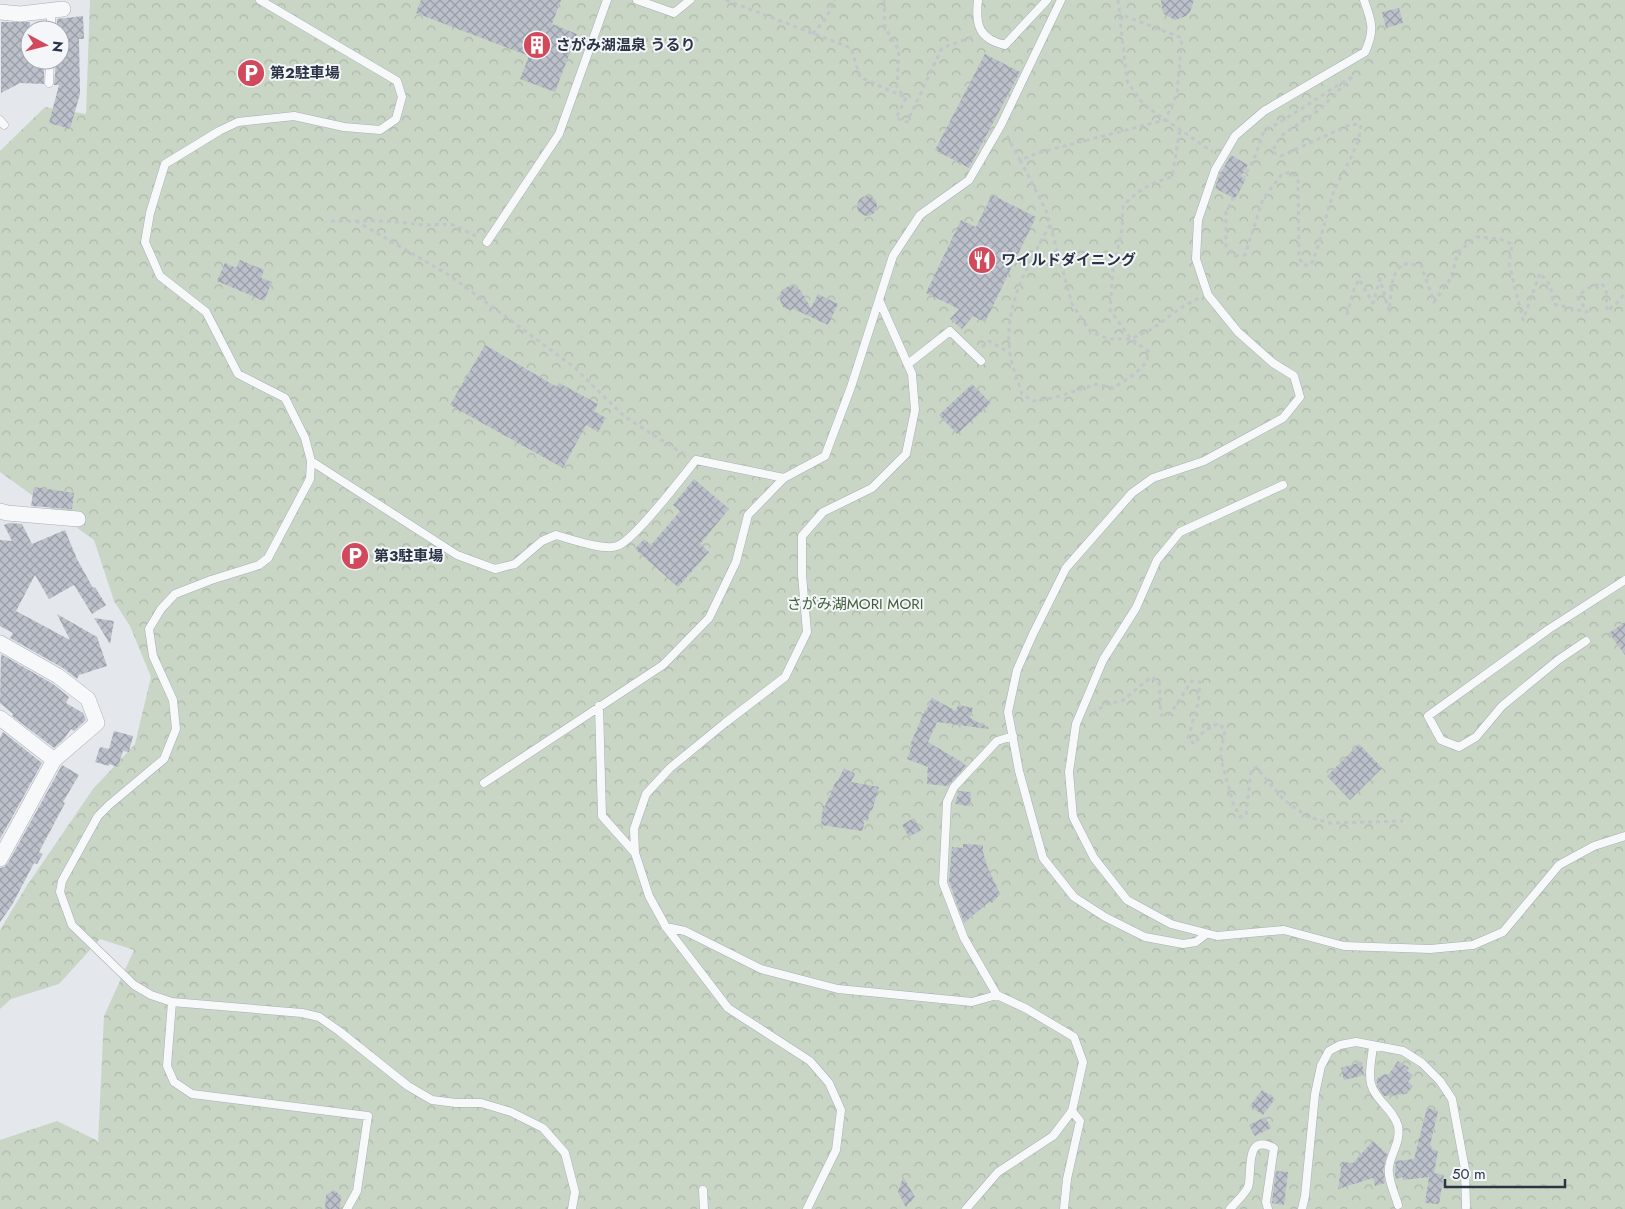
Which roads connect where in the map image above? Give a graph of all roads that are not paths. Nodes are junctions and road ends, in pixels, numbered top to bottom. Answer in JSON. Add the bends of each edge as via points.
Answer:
{"nodes":[{"id":1,"x":260,"y":0,"type":"edge"},
{"id":2,"x":607,"y":0,"type":"edge"},
{"id":3,"x":637,"y":0,"type":"edge"},
{"id":4,"x":690,"y":0,"type":"edge"},
{"id":5,"x":978,"y":0,"type":"edge"},
{"id":6,"x":1047,"y":0,"type":"edge"},
{"id":7,"x":1062,"y":0,"type":"edge"},
{"id":8,"x":1364,"y":0,"type":"edge"},
{"id":9,"x":57,"y":10,"type":"joint"},
{"id":10,"x":0,"y":12,"type":"edge"},
{"id":11,"x":54,"y":20,"type":"edge"},
{"id":12,"x":50,"y":70,"type":"edge"},
{"id":13,"x":49,"y":82,"type":"dead end"},
{"id":14,"x":487,"y":242,"type":"road end"},
{"id":15,"x":879,"y":300,"type":"junction"},
{"id":16,"x":981,"y":361,"type":"dead end"},
{"id":17,"x":908,"y":364,"type":"junction"},
{"id":18,"x":311,"y":461,"type":"junction"},
{"id":19,"x":784,"y":478,"type":"junction"},
{"id":20,"x":1283,"y":485,"type":"dead end"},
{"id":21,"x":0,"y":511,"type":"edge"},
{"id":22,"x":78,"y":519,"type":"dead end"},
{"id":23,"x":1625,"y":580,"type":"edge"},
{"id":24,"x":1586,"y":641,"type":"dead end"},
{"id":25,"x":0,"y":643,"type":"edge"},
{"id":26,"x":599,"y":706,"type":"junction"},
{"id":27,"x":0,"y":718,"type":"edge"},
{"id":28,"x":1012,"y":736,"type":"junction"},
{"id":29,"x":54,"y":760,"type":"junction"},
{"id":30,"x":484,"y":783,"type":"dead end"},
{"id":31,"x":1625,"y":836,"type":"edge"},
{"id":32,"x":635,"y":853,"type":"junction"},
{"id":33,"x":0,"y":859,"type":"edge"},
{"id":34,"x":666,"y":927,"type":"junction"},
{"id":35,"x":1206,"y":934,"type":"junction"},
{"id":36,"x":997,"y":995,"type":"junction"},
{"id":37,"x":172,"y":1002,"type":"junction"},
{"id":38,"x":1373,"y":1046,"type":"junction"},
{"id":39,"x":1072,"y":1111,"type":"junction"},
{"id":40,"x":703,"y":1190,"type":"dead end"},
{"id":41,"x":1398,"y":1205,"type":"dead end"},
{"id":42,"x":1466,"y":1207,"type":"dead end"},
{"id":43,"x":347,"y":1209,"type":"edge"},
{"id":44,"x":572,"y":1209,"type":"edge"},
{"id":45,"x":704,"y":1209,"type":"edge"},
{"id":46,"x":807,"y":1209,"type":"edge"},
{"id":47,"x":966,"y":1209,"type":"edge"},
{"id":48,"x":1064,"y":1209,"type":"edge"},
{"id":49,"x":1230,"y":1209,"type":"edge"},
{"id":50,"x":1268,"y":1209,"type":"edge"},
{"id":51,"x":1302,"y":1209,"type":"edge"}],
"edges":[{"from":1,"to":18,"type":"lane","via":[[396,81],[402,97],[396,119],[380,130],[344,127],[294,116],[238,122],[219,131],[165,164],[150,214],[146,242],[160,276],[206,312],[238,374],[284,398],[304,438]]},
{"from":2,"to":14,"type":"lane","via":[[560,134]]},
{"from":3,"to":4,"type":"lane","via":[[674,13]]},
{"from":5,"to":6,"type":"lane","via":[[976,18],[983,33],[992,42],[1005,45]]},
{"from":7,"to":15,"type":"lane","via":[[1001,125],[969,180],[920,216],[893,256]]},
{"from":8,"to":28,"type":"lane","via":[[1372,20],[1371,39],[1365,52],[1264,111],[1234,136],[1215,170],[1198,220],[1196,259],[1208,295],[1238,332],[1273,363],[1294,376],[1300,397],[1283,418],[1204,461],[1153,478],[1132,493],[1066,568],[1017,670],[1008,712]]},
{"from":9,"to":10,"type":"street","via":[[20,14]]},
{"from":9,"to":11,"type":"lane"},
{"from":12,"to":13,"type":"lane"},
{"from":15,"to":17,"type":"lane"},
{"from":15,"to":19,"type":"lane","via":[[825,456]]},
{"from":16,"to":17,"type":"lane","via":[[950,331]]},
{"from":17,"to":32,"type":"lane","via":[[915,410],[906,454],[872,488],[823,512],[802,536],[806,632],[785,677],[670,768],[646,794],[634,829]]},
{"from":18,"to":19,"type":"lane","via":[[457,555],[495,568],[515,564],[556,535],[595,546],[617,546],[633,535],[696,460]]},
{"from":18,"to":37,"type":"lane","via":[[310,479],[268,558],[259,566],[175,594],[161,608],[149,629],[153,656],[173,700],[176,729],[164,759],[98,816],[62,881],[60,892],[72,925],[134,985]]},
{"from":19,"to":26,"type":"lane","via":[[748,515],[736,562],[709,618],[663,665]]},
{"from":20,"to":35,"type":"lane","via":[[1180,532],[1157,560],[1136,608],[1103,660],[1076,724],[1069,772],[1073,817],[1094,858],[1127,900],[1171,924]]},
{"from":21,"to":22,"type":"street"},
{"from":23,"to":24,"type":"lane","via":[[1549,629],[1428,716],[1441,740],[1459,746],[1476,737],[1502,706]]},
{"from":25,"to":29,"type":"street","via":[[58,676],[88,699],[97,723]]},
{"from":26,"to":30,"type":"lane"},
{"from":26,"to":32,"type":"lane","via":[[602,816]]},
{"from":27,"to":29,"type":"street"},
{"from":28,"to":35,"type":"lane","via":[[1043,858],[1074,898],[1145,936],[1183,944],[1196,942]]},
{"from":28,"to":36,"type":"lane","via":[[997,742],[954,787],[947,802],[944,836],[943,883],[964,938]]},
{"from":29,"to":33,"type":"street"},
{"from":31,"to":35,"type":"lane","via":[[1594,846],[1559,865],[1503,932],[1473,945],[1430,949],[1344,946],[1284,930],[1217,936]]},
{"from":32,"to":34,"type":"lane","via":[[649,896]]},
{"from":34,"to":36,"type":"lane","via":[[685,931],[761,970],[838,989],[972,1002]]},
{"from":34,"to":46,"type":"lane","via":[[728,1008],[810,1061],[829,1083],[841,1110],[836,1150]]},
{"from":36,"to":39,"type":"lane","via":[[1074,1036],[1083,1062]]},
{"from":37,"to":43,"type":"lane","via":[[167,1066],[174,1082],[192,1094],[368,1116],[357,1191]]},
{"from":37,"to":44,"type":"lane","via":[[302,1013],[319,1018],[408,1086],[432,1100],[456,1104],[481,1103],[511,1112],[543,1128],[564,1153],[575,1192]]},
{"from":38,"to":41,"type":"lane","via":[[1371,1085],[1398,1125],[1398,1142],[1388,1170]]},
{"from":38,"to":42,"type":"lane","via":[[1403,1051],[1422,1063],[1452,1099],[1466,1169]]},
{"from":38,"to":51,"type":"lane","via":[[1356,1042],[1340,1045],[1329,1051],[1321,1066]]},
{"from":39,"to":47,"type":"lane","via":[[1053,1136],[998,1172]]},
{"from":39,"to":48,"type":"lane","via":[[1080,1121]]},
{"from":40,"to":45,"type":"lane"},
{"from":49,"to":50,"type":"lane","via":[[1248,1187],[1253,1150],[1267,1144],[1274,1148],[1266,1202]]}]}
